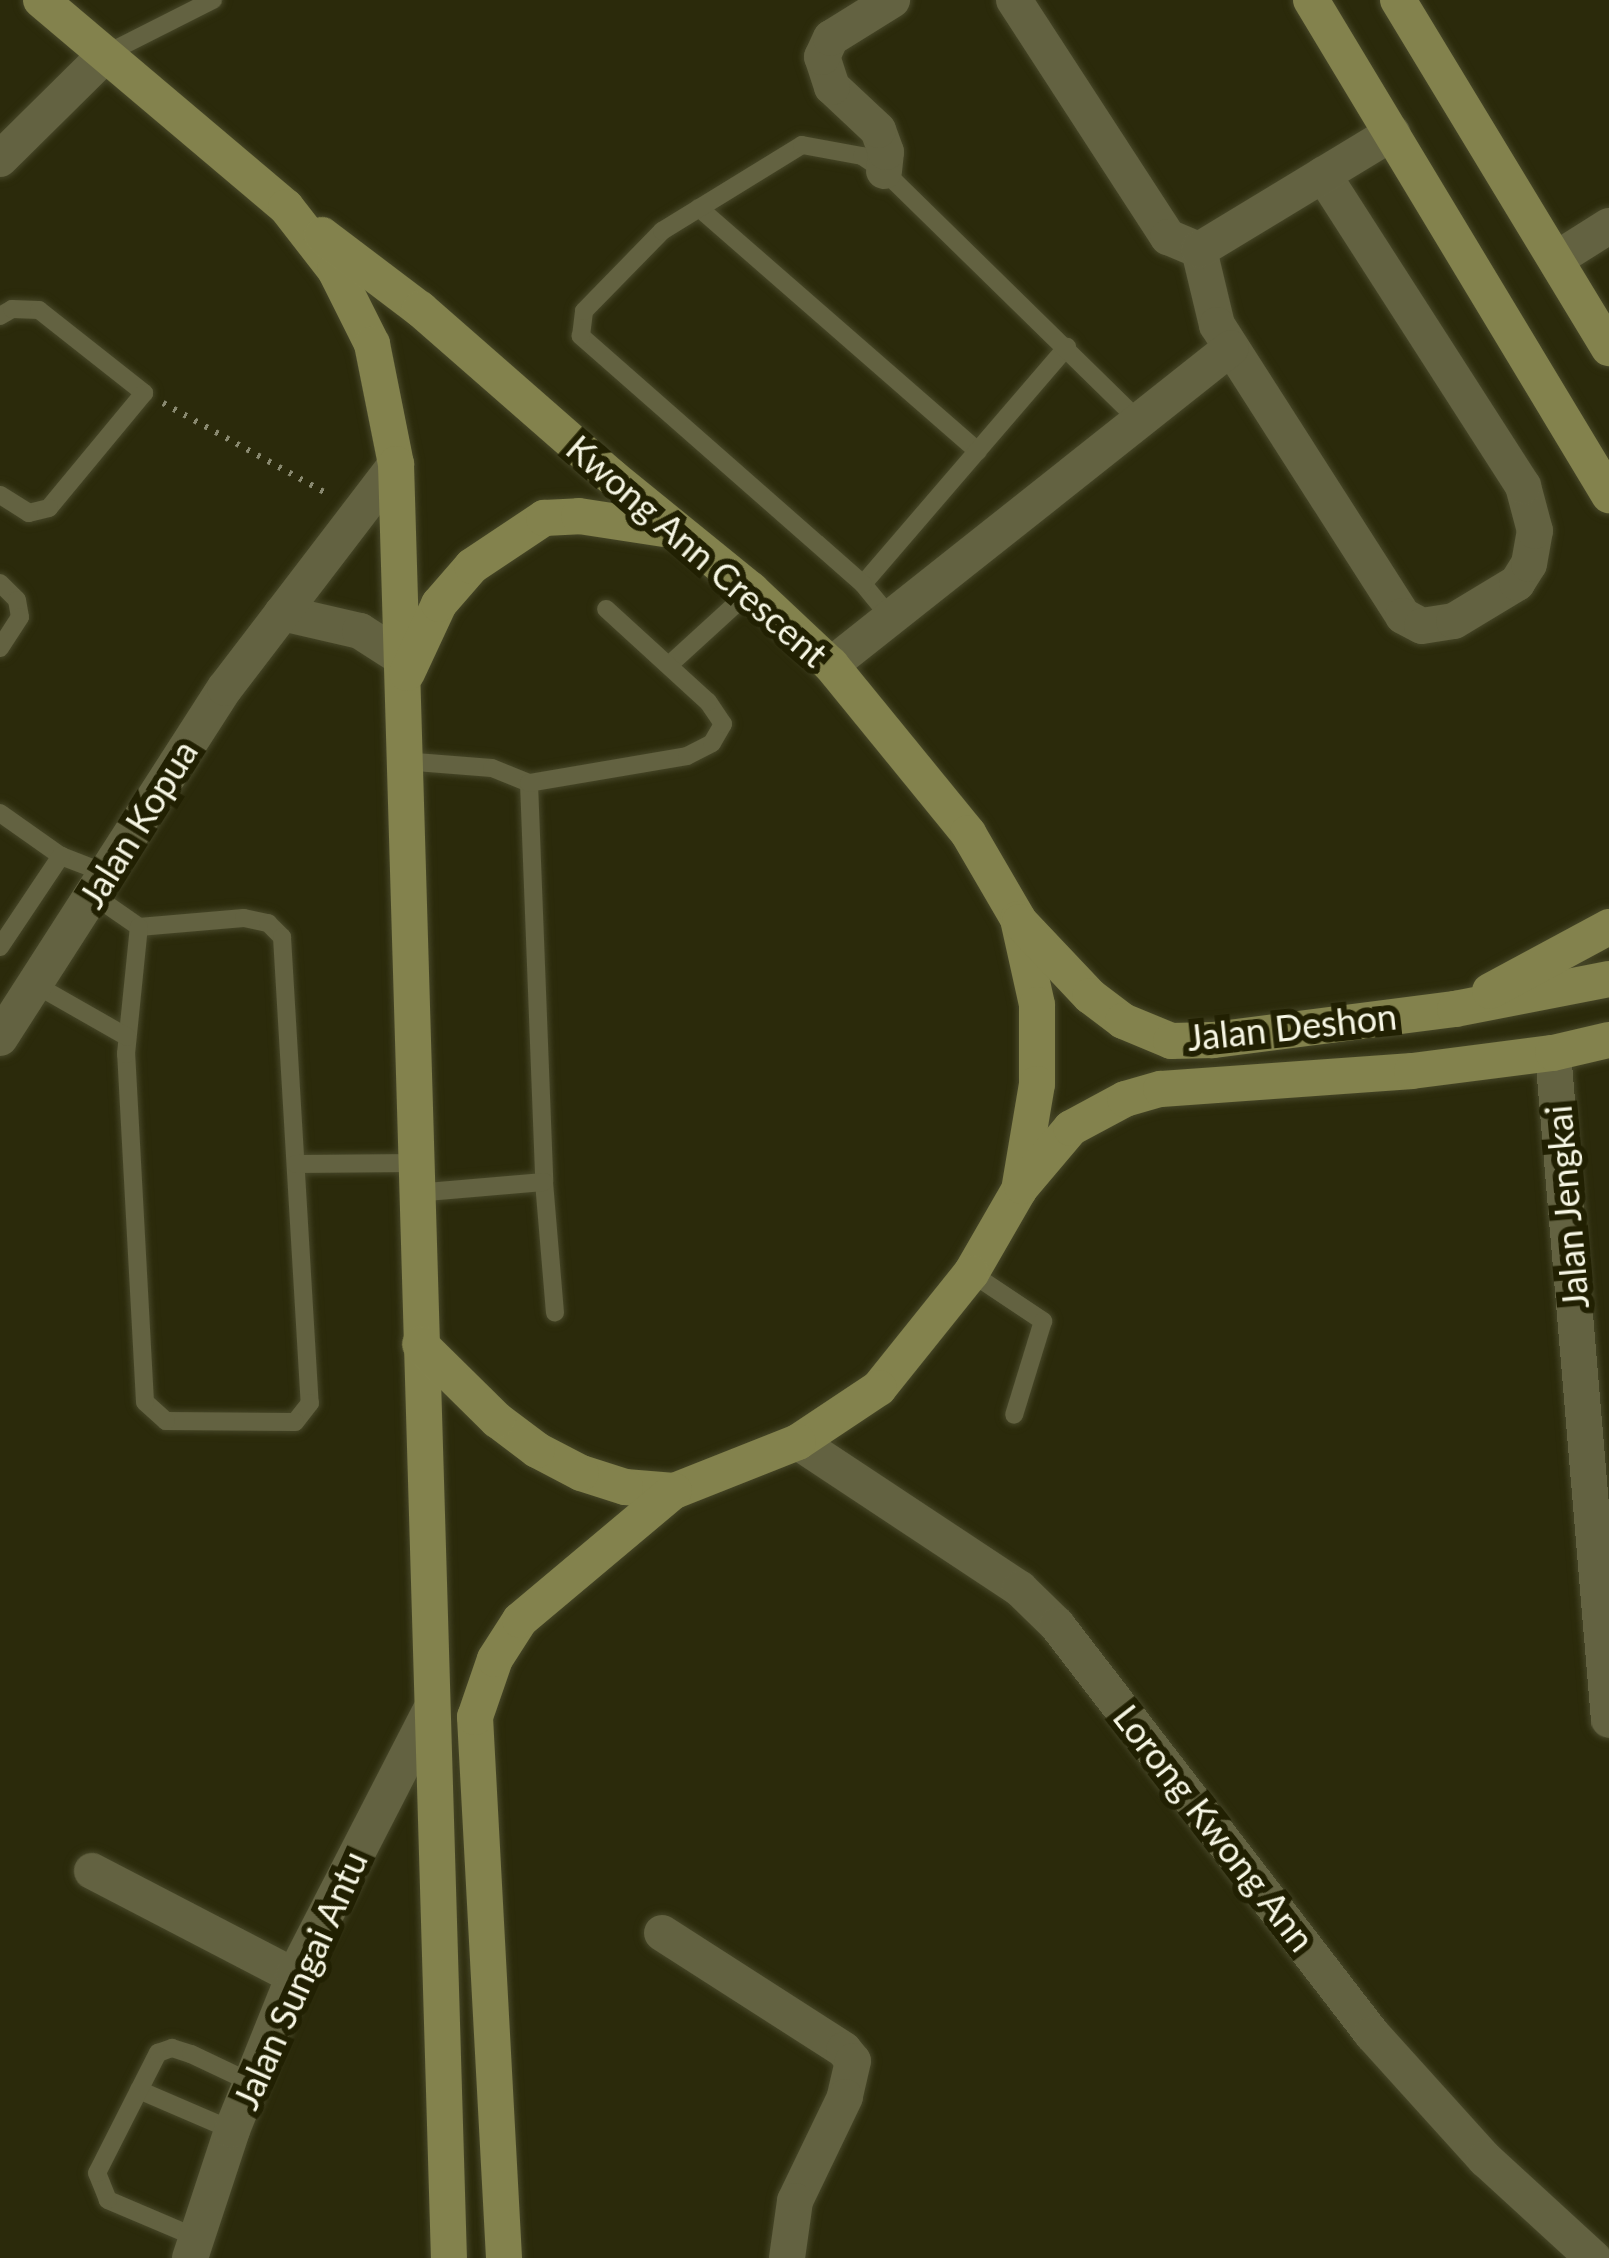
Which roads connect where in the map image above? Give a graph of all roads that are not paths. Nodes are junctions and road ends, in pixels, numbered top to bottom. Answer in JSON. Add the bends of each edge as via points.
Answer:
{"nodes":[{"id":1,"x":41,"y":0,"type":"edge"},
{"id":2,"x":213,"y":0,"type":"edge"},
{"id":3,"x":892,"y":0,"type":"edge"},
{"id":4,"x":1014,"y":0,"type":"edge"},
{"id":5,"x":1311,"y":0,"type":"edge"},
{"id":6,"x":1398,"y":0,"type":"edge"},
{"id":7,"x":106,"y":54,"type":"junction"},
{"id":8,"x":1391,"y":133,"type":"junction"},
{"id":9,"x":0,"y":158,"type":"edge"},
{"id":10,"x":884,"y":171,"type":"junction"},
{"id":11,"x":1323,"y":176,"type":"junction"},
{"id":12,"x":286,"y":207,"type":"junction"},
{"id":13,"x":699,"y":208,"type":"junction"},
{"id":14,"x":1609,"y":226,"type":"edge"},
{"id":15,"x":1199,"y":250,"type":"junction"},
{"id":16,"x":1558,"y":258,"type":"junction"},
{"id":17,"x":0,"y":316,"type":"edge"},
{"id":18,"x":1067,"y":347,"type":"junction"},
{"id":19,"x":1231,"y":347,"type":"junction"},
{"id":20,"x":1609,"y":348,"type":"edge"},
{"id":21,"x":1138,"y":420,"type":"junction"},
{"id":22,"x":978,"y":451,"type":"junction"},
{"id":23,"x":396,"y":464,"type":"junction"},
{"id":24,"x":0,"y":495,"type":"edge"},
{"id":25,"x":1609,"y":495,"type":"edge"},
{"id":26,"x":682,"y":532,"type":"junction"},
{"id":27,"x":0,"y":583,"type":"edge"},
{"id":28,"x":862,"y":584,"type":"junction"},
{"id":29,"x":752,"y":590,"type":"junction"},
{"id":30,"x":606,"y":609,"type":"dead end"},
{"id":31,"x":282,"y":613,"type":"junction"},
{"id":32,"x":890,"y":616,"type":"junction"},
{"id":33,"x":0,"y":648,"type":"edge"},
{"id":34,"x":669,"y":664,"type":"junction"},
{"id":35,"x":831,"y":665,"type":"junction"},
{"id":36,"x":401,"y":673,"type":"junction"},
{"id":37,"x":403,"y":761,"type":"junction"},
{"id":38,"x":529,"y":783,"type":"junction"},
{"id":39,"x":0,"y":813,"type":"edge"},
{"id":40,"x":61,"y":856,"type":"junction"},
{"id":41,"x":99,"y":884,"type":"junction"},
{"id":42,"x":1018,"y":920,"type":"junction"},
{"id":43,"x":139,"y":927,"type":"junction"},
{"id":44,"x":1609,"y":927,"type":"edge"},
{"id":45,"x":0,"y":947,"type":"edge"},
{"id":46,"x":1609,"y":979,"type":"edge"},
{"id":47,"x":36,"y":985,"type":"junction"},
{"id":48,"x":1455,"y":1009,"type":"junction"},
{"id":49,"x":127,"y":1036,"type":"junction"},
{"id":50,"x":0,"y":1038,"type":"edge"},
{"id":51,"x":1609,"y":1040,"type":"edge"},
{"id":52,"x":1553,"y":1053,"type":"junction"},
{"id":53,"x":296,"y":1164,"type":"junction"},
{"id":54,"x":415,"y":1178,"type":"junction"},
{"id":55,"x":544,"y":1182,"type":"junction"},
{"id":56,"x":1018,"y":1190,"type":"junction"},
{"id":57,"x":971,"y":1273,"type":"junction"},
{"id":58,"x":555,"y":1313,"type":"dead end"},
{"id":59,"x":419,"y":1344,"type":"junction"},
{"id":60,"x":1014,"y":1414,"type":"dead end"},
{"id":61,"x":798,"y":1442,"type":"junction"},
{"id":62,"x":674,"y":1490,"type":"junction"},
{"id":63,"x":430,"y":1711,"type":"junction"},
{"id":64,"x":1609,"y":1720,"type":"edge"},
{"id":65,"x":92,"y":1871,"type":"dead end"},
{"id":66,"x":662,"y":1933,"type":"dead end"},
{"id":67,"x":293,"y":1976,"type":"junction"},
{"id":68,"x":253,"y":2083,"type":"junction"},
{"id":69,"x":139,"y":2090,"type":"junction"},
{"id":70,"x":232,"y":2130,"type":"junction"},
{"id":71,"x":193,"y":2248,"type":"edge"},
{"id":72,"x":449,"y":2258,"type":"edge"},
{"id":73,"x":504,"y":2258,"type":"edge"},
{"id":74,"x":787,"y":2258,"type":"edge"},
{"id":75,"x":1593,"y":2258,"type":"edge"}],
"edges":[{"from":1,"to":7,"type":"main road"},
{"from":2,"to":7,"type":"lane"},
{"from":3,"to":10,"type":"street","via":[[831,38],[822,57],[832,87],[878,130]]},
{"from":4,"to":15,"type":"street","via":[[1168,237]]},
{"from":5,"to":8,"type":"main road"},
{"from":6,"to":16,"type":"main road"},
{"from":7,"to":9,"type":"street"},
{"from":7,"to":12,"type":"main road"},
{"from":8,"to":11,"type":"street"},
{"from":8,"to":25,"type":"main road"},
{"from":10,"to":13,"type":"lane","via":[[836,147],[802,145]]},
{"from":10,"to":18,"type":"lane"},
{"from":11,"to":15,"type":"street"},
{"from":11,"to":19,"type":"street","via":[[1523,486],[1535,530],[1529,565],[1516,583],[1454,621],[1422,626],[1403,616]]},
{"from":12,"to":23,"type":"main road","via":[[335,270],[372,344]]},
{"from":12,"to":26,"type":"main road","name":"Kwong Ann Crescent","via":[[420,309]]},
{"from":13,"to":22,"type":"lane"},
{"from":13,"to":28,"type":"lane","via":[[662,231],[584,311],[581,336]]},
{"from":14,"to":16,"type":"street"},
{"from":15,"to":19,"type":"street","via":[[1217,325]]},
{"from":16,"to":20,"type":"main road"},
{"from":17,"to":24,"type":"lane","via":[[39,310],[144,393],[49,508],[29,514]]},
{"from":18,"to":21,"type":"lane"},
{"from":18,"to":22,"type":"lane"},
{"from":19,"to":21,"type":"street"},
{"from":21,"to":32,"type":"street"},
{"from":22,"to":28,"type":"lane"},
{"from":23,"to":31,"type":"street","name":"Jalan Kopua"},
{"from":23,"to":36,"type":"main road"},
{"from":26,"to":29,"type":"main road","name":"Kwong Ann Crescent"},
{"from":26,"to":36,"type":"main road","via":[[544,518],[472,566],[439,604]]},
{"from":27,"to":33,"type":"lane","via":[[20,617]]},
{"from":28,"to":32,"type":"lane"},
{"from":29,"to":34,"type":"lane"},
{"from":29,"to":35,"type":"main road","name":"Kwong Ann Crescent"},
{"from":30,"to":34,"type":"lane"},
{"from":31,"to":36,"type":"street","via":[[360,631]]},
{"from":31,"to":41,"type":"street","name":"Jalan Kopua"},
{"from":32,"to":35,"type":"street"},
{"from":34,"to":38,"type":"lane","via":[[722,716],[712,743],[687,756]]},
{"from":35,"to":42,"type":"main road","name":"Kwong Ann Crescent","via":[[968,833]]},
{"from":36,"to":37,"type":"main road"},
{"from":37,"to":38,"type":"lane","via":[[492,768]]},
{"from":37,"to":54,"type":"main road"},
{"from":38,"to":55,"type":"lane"},
{"from":39,"to":40,"type":"lane"},
{"from":40,"to":41,"type":"lane"},
{"from":40,"to":45,"type":"lane"},
{"from":41,"to":43,"type":"lane"},
{"from":41,"to":47,"type":"street","name":"Jalan Kopua"},
{"from":42,"to":48,"type":"main road","name":"Jalan Deshon","via":[[1090,996],[1123,1021],[1171,1040]]},
{"from":42,"to":56,"type":"main road","name":"Kwong Ann Crescent","via":[[1037,1005],[1037,1084]]},
{"from":43,"to":49,"type":"lane"},
{"from":43,"to":53,"type":"lane","via":[[244,918],[268,923],[282,937]]},
{"from":44,"to":48,"type":"main road"},
{"from":46,"to":48,"type":"main road","name":"Jalan Deshon"},
{"from":47,"to":49,"type":"lane"},
{"from":47,"to":50,"type":"street","name":"Jalan Kopua"},
{"from":49,"to":53,"type":"lane","via":[[142,1383],[145,1402],[166,1421],[295,1421],[310,1403]]},
{"from":51,"to":52,"type":"main road","name":"Jalan Deshon"},
{"from":52,"to":56,"type":"main road","name":"Jalan Deshon","via":[[1160,1089],[1071,1128]]},
{"from":52,"to":64,"type":"street","name":"Jalan Jengkai"},
{"from":53,"to":54,"type":"lane"},
{"from":54,"to":55,"type":"lane"},
{"from":54,"to":59,"type":"main road"},
{"from":55,"to":58,"type":"lane"},
{"from":56,"to":57,"type":"main road","name":"Kwong Ann Crescent"},
{"from":57,"to":60,"type":"lane","via":[[1043,1321]]},
{"from":57,"to":61,"type":"main road","name":"Kwong Ann Crescent","via":[[879,1388]]},
{"from":59,"to":62,"type":"main road","name":"Kwong Ann Crescent","via":[[537,1450],[625,1487]]},
{"from":59,"to":63,"type":"main road"},
{"from":61,"to":62,"type":"main road","name":"Kwong Ann Crescent"},
{"from":61,"to":75,"type":"street","name":"Lorong Kwong Ann","via":[[1021,1589],[1057,1625],[1372,2034],[1485,2159]]},
{"from":62,"to":73,"type":"main road","via":[[520,1620],[495,1659],[475,1717]]},
{"from":63,"to":67,"type":"street","name":"Jalan Sungai Antu"},
{"from":63,"to":72,"type":"main road"},
{"from":65,"to":67,"type":"street"},
{"from":66,"to":74,"type":"street","via":[[853,2061],[845,2097],[795,2201]]},
{"from":67,"to":68,"type":"street","name":"Jalan Sungai Antu"},
{"from":68,"to":69,"type":"lane","via":[[172,2048],[158,2053]]},
{"from":68,"to":70,"type":"street","name":"Jalan Sungai Antu"},
{"from":69,"to":70,"type":"lane"},
{"from":69,"to":71,"type":"lane","via":[[98,2173],[100,2187],[108,2200]]},
{"from":70,"to":71,"type":"street","name":"Jalan Sungai Antu"}]}
